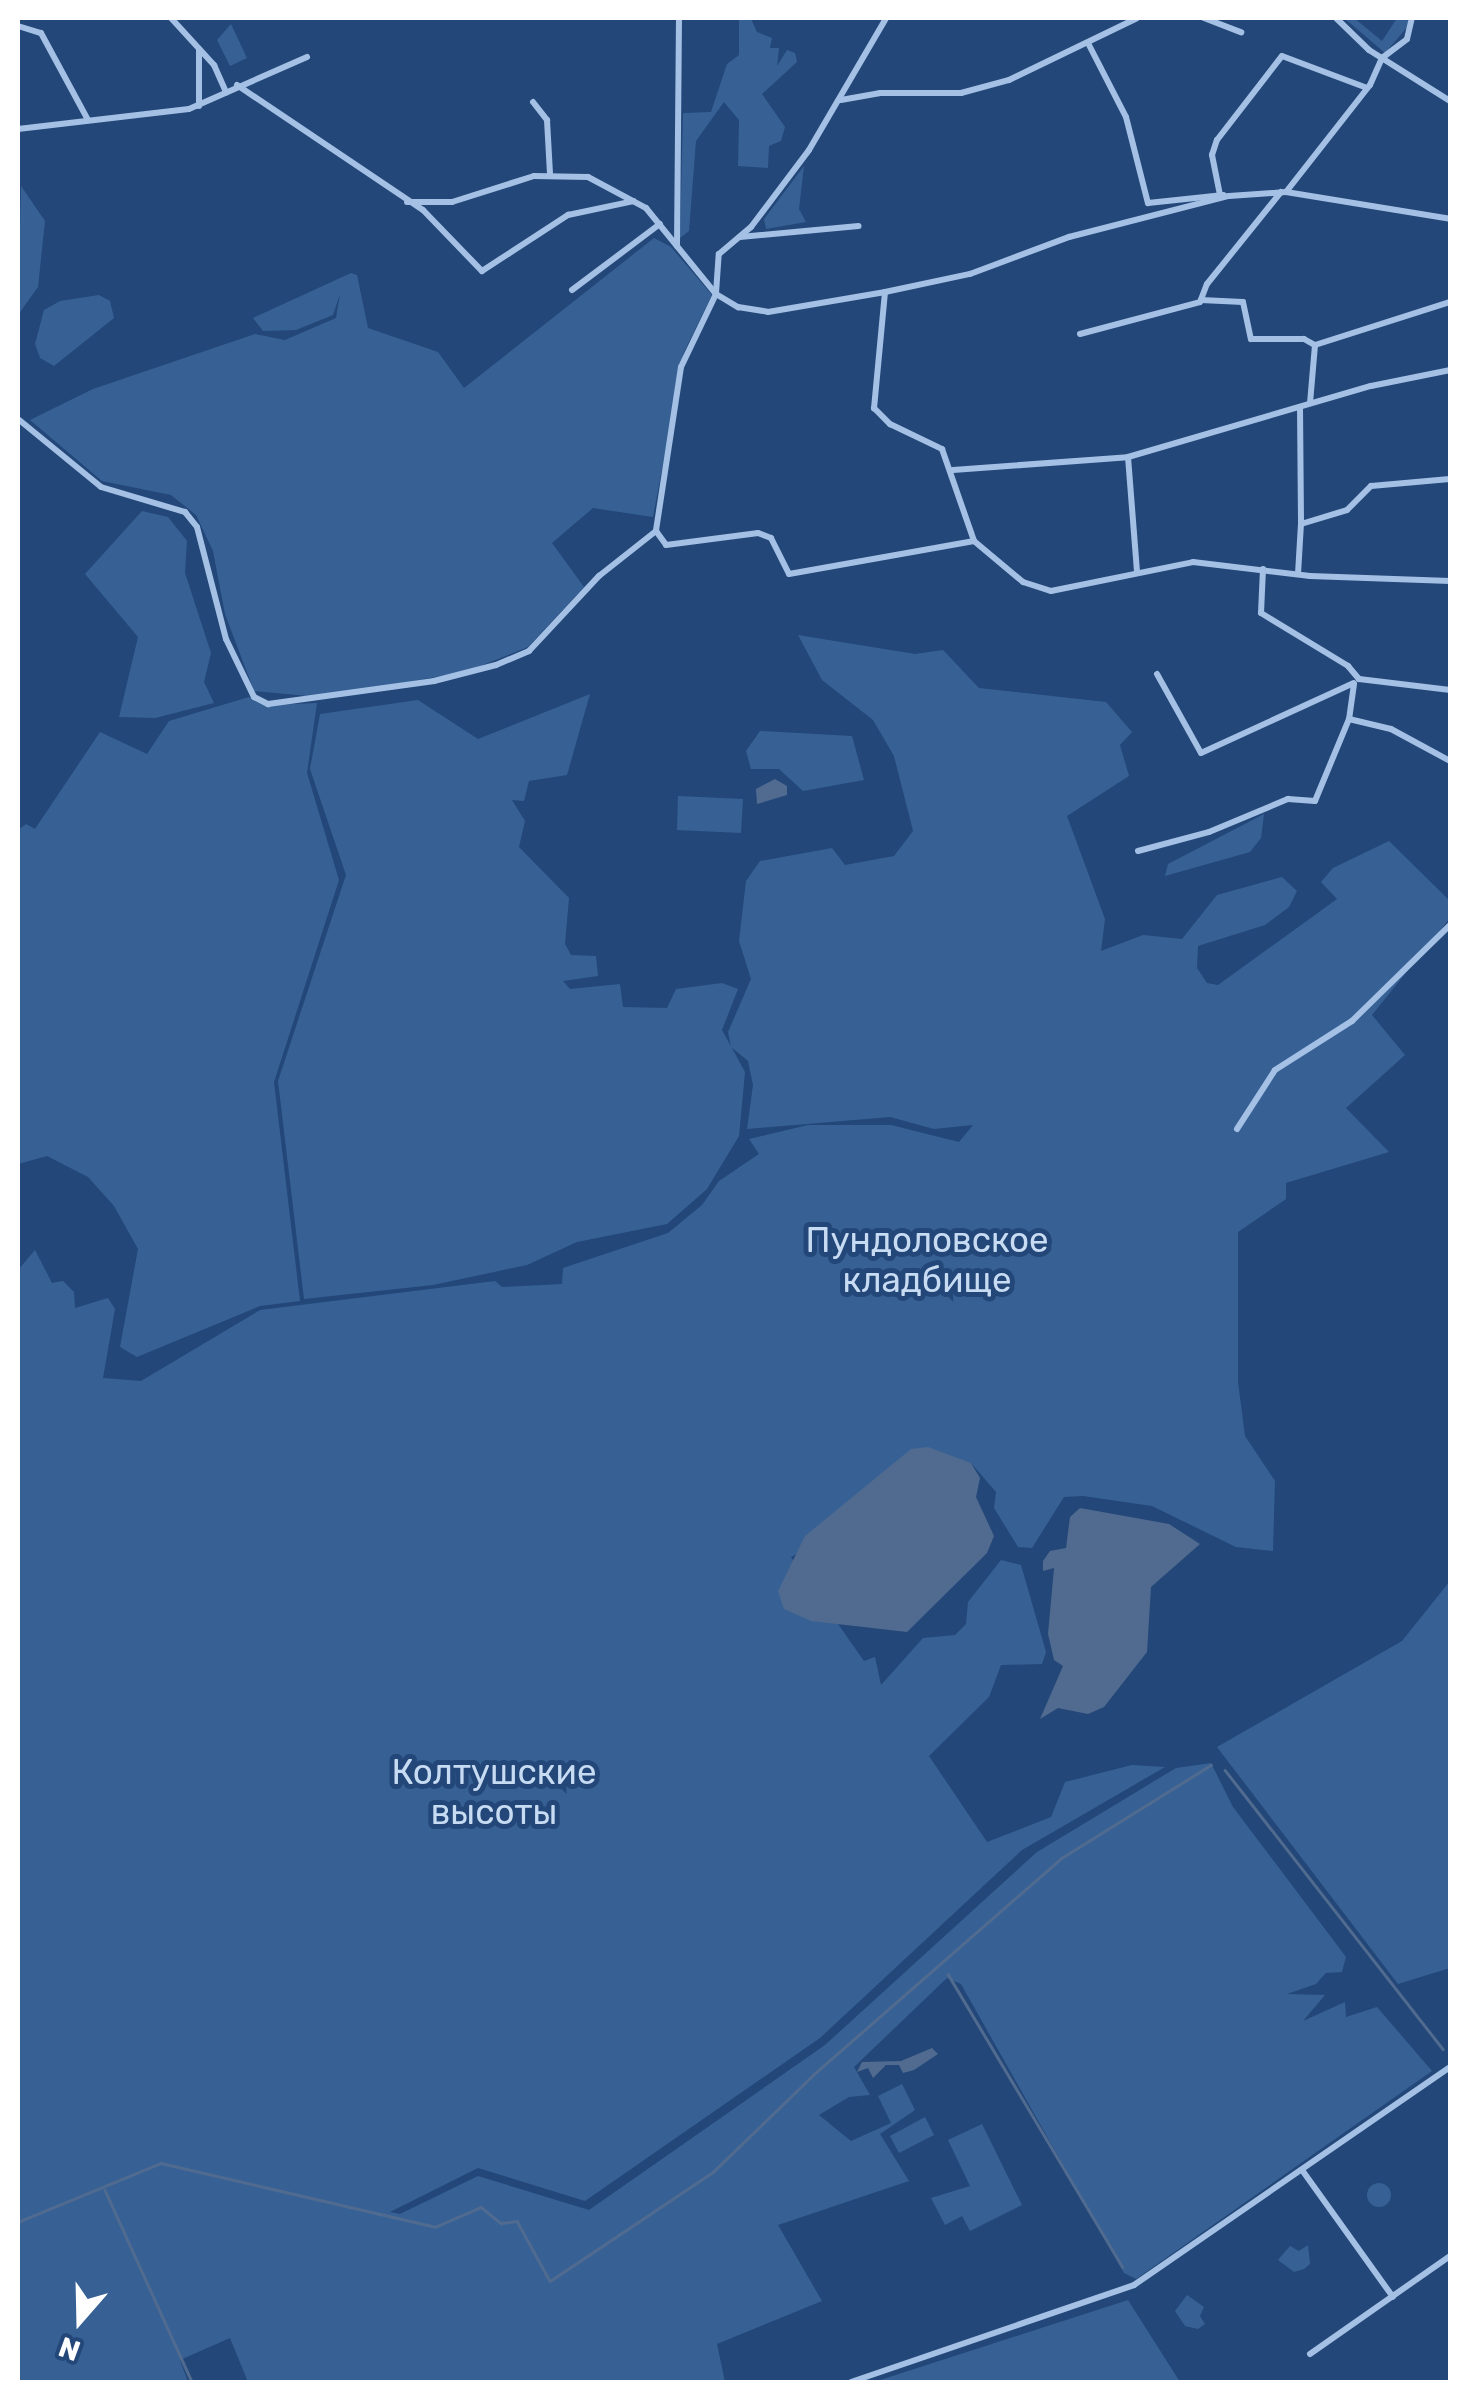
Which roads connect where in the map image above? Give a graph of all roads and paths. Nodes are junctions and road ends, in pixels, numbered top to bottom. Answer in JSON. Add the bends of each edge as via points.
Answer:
{"nodes":[{"id":1,"x":170,"y":18,"type":"edge"},
{"id":2,"x":679,"y":18,"type":"edge"},
{"id":3,"x":886,"y":18,"type":"edge"},
{"id":4,"x":1137,"y":18,"type":"edge"},
{"id":5,"x":1204,"y":18,"type":"edge"},
{"id":6,"x":1336,"y":18,"type":"edge"},
{"id":7,"x":1412,"y":18,"type":"edge"},
{"id":8,"x":18,"y":26,"type":"edge"},
{"id":9,"x":1241,"y":32,"type":"dead end"},
{"id":10,"x":1088,"y":43,"type":"junction"},
{"id":11,"x":199,"y":48,"type":"junction"},
{"id":12,"x":306,"y":57,"type":"dead end"},
{"id":13,"x":1382,"y":58,"type":"junction"},
{"id":14,"x":236,"y":85,"type":"junction"},
{"id":15,"x":1368,"y":88,"type":"junction"},
{"id":16,"x":226,"y":92,"type":"junction"},
{"id":17,"x":840,"y":100,"type":"junction"},
{"id":18,"x":533,"y":102,"type":"dead end"},
{"id":19,"x":1450,"y":102,"type":"edge"},
{"id":20,"x":200,"y":106,"type":"junction"},
{"id":21,"x":88,"y":120,"type":"junction"},
{"id":22,"x":18,"y":129,"type":"edge"},
{"id":23,"x":550,"y":174,"type":"junction"},
{"id":24,"x":1283,"y":192,"type":"junction"},
{"id":25,"x":1225,"y":195,"type":"junction"},
{"id":26,"x":407,"y":202,"type":"junction"},
{"id":27,"x":636,"y":202,"type":"junction"},
{"id":28,"x":1450,"y":219,"type":"edge"},
{"id":29,"x":660,"y":224,"type":"junction"},
{"id":30,"x":858,"y":226,"type":"dead end"},
{"id":31,"x":739,"y":237,"type":"junction"},
{"id":32,"x":678,"y":248,"type":"junction"},
{"id":33,"x":572,"y":290,"type":"dead end"},
{"id":34,"x":886,"y":292,"type":"junction"},
{"id":35,"x":716,"y":294,"type":"junction"},
{"id":36,"x":1200,"y":300,"type":"junction"},
{"id":37,"x":1450,"y":302,"type":"edge"},
{"id":38,"x":1080,"y":334,"type":"dead end"},
{"id":39,"x":1314,"y":345,"type":"junction"},
{"id":40,"x":1450,"y":370,"type":"edge"},
{"id":41,"x":1310,"y":402,"type":"junction"},
{"id":42,"x":1300,"y":407,"type":"junction"},
{"id":43,"x":18,"y":419,"type":"edge"},
{"id":44,"x":1128,"y":457,"type":"junction"},
{"id":45,"x":954,"y":470,"type":"junction"},
{"id":46,"x":1450,"y":479,"type":"edge"},
{"id":47,"x":1301,"y":524,"type":"junction"},
{"id":48,"x":656,"y":531,"type":"junction"},
{"id":49,"x":974,"y":542,"type":"junction"},
{"id":50,"x":1263,"y":570,"type":"junction"},
{"id":51,"x":1137,"y":572,"type":"junction"},
{"id":52,"x":1298,"y":574,"type":"junction"},
{"id":53,"x":1450,"y":581,"type":"edge"},
{"id":54,"x":1157,"y":674,"type":"dead end"},
{"id":55,"x":1357,"y":681,"type":"junction"},
{"id":56,"x":1449,"y":693,"type":"edge"},
{"id":57,"x":1348,"y":719,"type":"junction"},
{"id":58,"x":1450,"y":761,"type":"edge"},
{"id":59,"x":1138,"y":851,"type":"dead end"},
{"id":60,"x":1450,"y":925,"type":"edge"},
{"id":61,"x":1439,"y":936,"type":"junction"},
{"id":62,"x":1450,"y":940,"type":"edge"},
{"id":63,"x":1237,"y":1129,"type":"dead end"},
{"id":64,"x":1450,"y":2066,"type":"edge"},
{"id":65,"x":1302,"y":2170,"type":"junction"},
{"id":66,"x":1450,"y":2256,"type":"edge"},
{"id":67,"x":1393,"y":2297,"type":"junction"},
{"id":68,"x":1310,"y":2354,"type":"dead end"},
{"id":69,"x":851,"y":2382,"type":"edge"}],
"edges":[{"from":1,"to":11,"type":"street"},
{"from":2,"to":32,"type":"street"},
{"from":3,"to":17,"type":"street"},
{"from":4,"to":10,"type":"street"},
{"from":5,"to":9,"type":"street"},
{"from":6,"to":13,"type":"street"},
{"from":7,"to":13,"type":"street","via":[[1408,39]]},
{"from":8,"to":21,"type":"street","via":[[41,32]]},
{"from":10,"to":17,"type":"street","via":[[1023,75],[961,92]]},
{"from":10,"to":25,"type":"street","via":[[1126,118],[1148,203]]},
{"from":11,"to":16,"type":"street"},
{"from":11,"to":20,"type":"street"},
{"from":12,"to":14,"type":"street"},
{"from":13,"to":15,"type":"street"},
{"from":13,"to":19,"type":"street"},
{"from":14,"to":16,"type":"street"},
{"from":14,"to":26,"type":"street"},
{"from":15,"to":24,"type":"street"},
{"from":15,"to":25,"type":"street","via":[[1282,56],[1217,140],[1212,155]]},
{"from":16,"to":20,"type":"street"},
{"from":17,"to":31,"type":"street","via":[[810,150]]},
{"from":18,"to":23,"type":"street","via":[[547,120]]},
{"from":20,"to":21,"type":"street"},
{"from":21,"to":22,"type":"street"},
{"from":23,"to":26,"type":"street","via":[[452,202]]},
{"from":23,"to":27,"type":"street","via":[[588,177]]},
{"from":24,"to":25,"type":"street"},
{"from":24,"to":28,"type":"street"},
{"from":24,"to":36,"type":"street"},
{"from":25,"to":34,"type":"street","via":[[1068,237],[970,274]]},
{"from":26,"to":27,"type":"street","via":[[454,236],[482,271],[568,215]]},
{"from":27,"to":29,"type":"street"},
{"from":29,"to":32,"type":"street"},
{"from":29,"to":33,"type":"street"},
{"from":30,"to":31,"type":"street"},
{"from":31,"to":35,"type":"street","via":[[719,254]]},
{"from":32,"to":35,"type":"street"},
{"from":34,"to":35,"type":"street","via":[[768,312],[738,307]]},
{"from":34,"to":45,"type":"street","via":[[874,408],[890,424],[942,449]]},
{"from":35,"to":48,"type":"street","via":[[681,366]]},
{"from":36,"to":38,"type":"street"},
{"from":36,"to":39,"type":"street","via":[[1243,302],[1251,339],[1304,339]]},
{"from":37,"to":39,"type":"street"},
{"from":39,"to":41,"type":"street"},
{"from":40,"to":41,"type":"street"},
{"from":41,"to":42,"type":"street"},
{"from":42,"to":44,"type":"street"},
{"from":42,"to":47,"type":"street"},
{"from":43,"to":48,"type":"street","via":[[100,487],[186,512],[197,527],[226,639],[254,696],[268,704],[434,681],[528,651],[600,576]]},
{"from":44,"to":45,"type":"street"},
{"from":44,"to":51,"type":"street"},
{"from":45,"to":49,"type":"street"},
{"from":46,"to":47,"type":"street","via":[[1372,486],[1347,510]]},
{"from":47,"to":52,"type":"street"},
{"from":48,"to":49,"type":"street","via":[[666,545],[758,533],[770,538],[789,574]]},
{"from":49,"to":51,"type":"street","via":[[1037,589],[1074,589]]},
{"from":50,"to":51,"type":"street","via":[[1193,562]]},
{"from":50,"to":52,"type":"street"},
{"from":50,"to":55,"type":"street","via":[[1261,614],[1348,666]]},
{"from":52,"to":53,"type":"street"},
{"from":54,"to":55,"type":"street","via":[[1201,753]]},
{"from":55,"to":56,"type":"street"},
{"from":55,"to":57,"type":"street"},
{"from":57,"to":58,"type":"street","via":[[1391,729]]},
{"from":57,"to":59,"type":"street","via":[[1315,801],[1288,800]]},
{"from":60,"to":61,"type":"street"},
{"from":61,"to":62,"type":"street"},
{"from":61,"to":63,"type":"street","via":[[1352,1020],[1276,1070]]},
{"from":64,"to":65,"type":"street"},
{"from":65,"to":67,"type":"street"},
{"from":65,"to":69,"type":"street","via":[[1134,2286]]},
{"from":66,"to":67,"type":"street"},
{"from":67,"to":68,"type":"street"}]}
